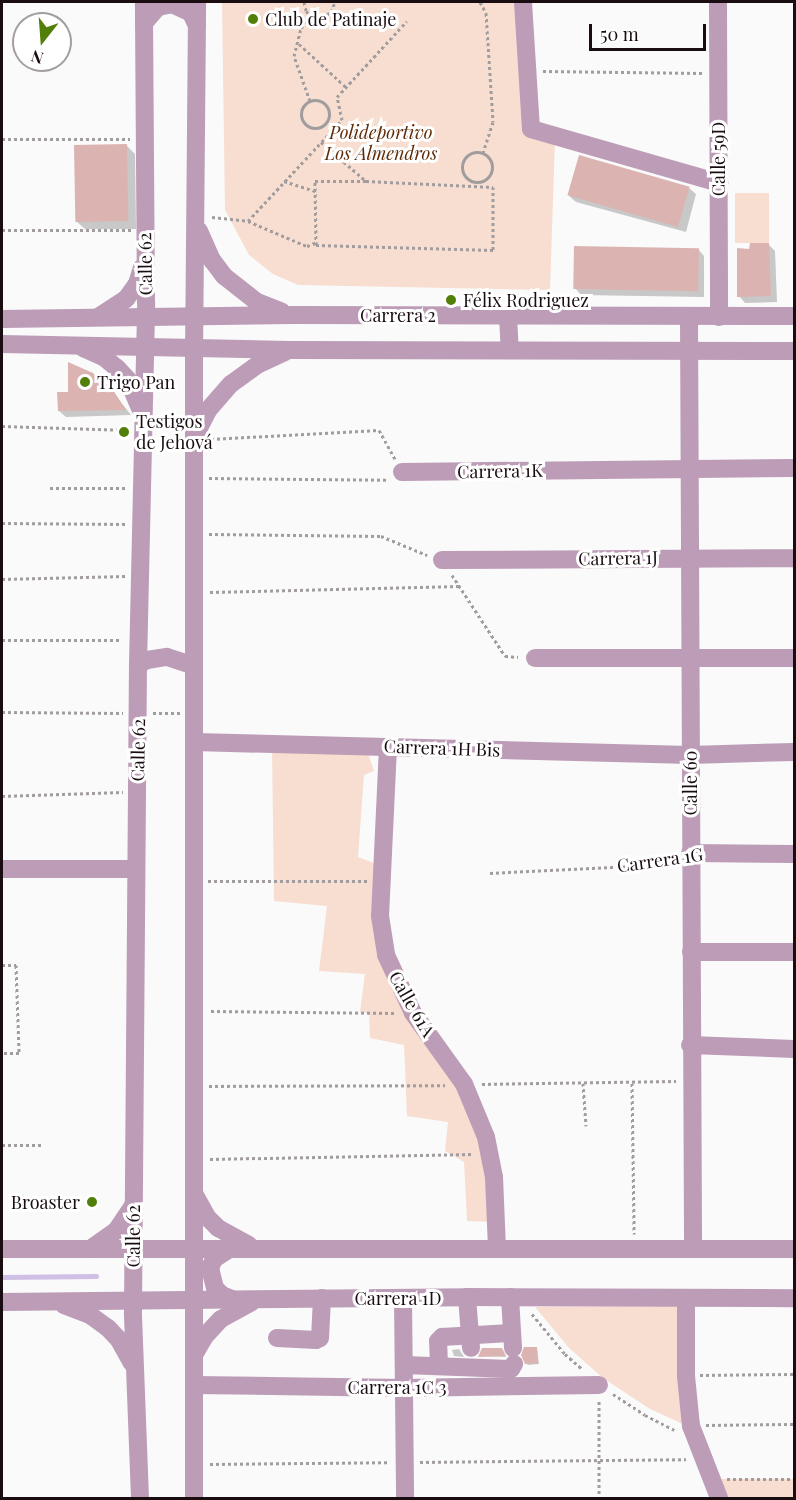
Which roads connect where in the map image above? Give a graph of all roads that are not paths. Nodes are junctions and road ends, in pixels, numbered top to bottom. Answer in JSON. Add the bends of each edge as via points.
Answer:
{"nodes":[{"id":1,"x":144,"y":2,"type":"edge"},
{"id":2,"x":197,"y":2,"type":"edge"},
{"id":3,"x":523,"y":2,"type":"edge"},
{"id":4,"x":718,"y":2,"type":"edge"},
{"id":5,"x":144,"y":23,"type":"junction"},
{"id":6,"x":197,"y":26,"type":"junction"},
{"id":7,"x":718,"y":183,"type":"junction"},
{"id":8,"x":204,"y":220,"type":"junction"},
{"id":9,"x":145,"y":257,"type":"junction"},
{"id":10,"x":294,"y":315,"type":"junction"},
{"id":11,"x":145,"y":316,"type":"junction"},
{"id":12,"x":195,"y":316,"type":"junction"},
{"id":13,"x":508,"y":316,"type":"junction"},
{"id":14,"x":688,"y":316,"type":"junction"},
{"id":15,"x":718,"y":316,"type":"junction"},
{"id":16,"x":795,"y":316,"type":"edge"},
{"id":17,"x":2,"y":319,"type":"edge"},
{"id":18,"x":94,"y":319,"type":"junction"},
{"id":19,"x":2,"y":344,"type":"edge"},
{"id":20,"x":76,"y":345,"type":"junction"},
{"id":21,"x":144,"y":346,"type":"junction"},
{"id":22,"x":194,"y":347,"type":"junction"},
{"id":23,"x":290,"y":350,"type":"junction"},
{"id":24,"x":510,"y":350,"type":"junction"},
{"id":25,"x":688,"y":351,"type":"junction"},
{"id":26,"x":795,"y":351,"type":"edge"},
{"id":27,"x":138,"y":427,"type":"junction"},
{"id":28,"x":201,"y":439,"type":"junction"},
{"id":29,"x":795,"y":468,"type":"edge"},
{"id":30,"x":691,"y":469,"type":"junction"},
{"id":31,"x":402,"y":472,"type":"road end"},
{"id":32,"x":690,"y":558,"type":"junction"},
{"id":33,"x":795,"y":558,"type":"edge"},
{"id":34,"x":442,"y":560,"type":"road end"},
{"id":35,"x":535,"y":658,"type":"road end"},
{"id":36,"x":691,"y":658,"type":"junction"},
{"id":37,"x":795,"y":658,"type":"edge"},
{"id":38,"x":138,"y":665,"type":"junction"},
{"id":39,"x":194,"y":666,"type":"junction"},
{"id":40,"x":194,"y":742,"type":"junction"},
{"id":41,"x":388,"y":747,"type":"junction"},
{"id":42,"x":795,"y":752,"type":"edge"},
{"id":43,"x":690,"y":755,"type":"junction"},
{"id":44,"x":690,"y":853,"type":"junction"},
{"id":45,"x":795,"y":854,"type":"edge"},
{"id":46,"x":2,"y":869,"type":"edge"},
{"id":47,"x":136,"y":869,"type":"junction"},
{"id":48,"x":691,"y":952,"type":"junction"},
{"id":49,"x":795,"y":952,"type":"edge"},
{"id":50,"x":690,"y":1045,"type":"junction"},
{"id":51,"x":795,"y":1048,"type":"edge"},
{"id":52,"x":194,"y":1193,"type":"junction"},
{"id":53,"x":133,"y":1204,"type":"junction"},
{"id":54,"x":231,"y":1248,"type":"junction"},
{"id":55,"x":256,"y":1248,"type":"junction"},
{"id":56,"x":497,"y":1248,"type":"junction"},
{"id":57,"x":2,"y":1249,"type":"edge"},
{"id":58,"x":89,"y":1249,"type":"junction"},
{"id":59,"x":133,"y":1249,"type":"junction"},
{"id":60,"x":194,"y":1249,"type":"junction"},
{"id":61,"x":693,"y":1249,"type":"junction"},
{"id":62,"x":795,"y":1249,"type":"edge"},
{"id":63,"x":467,"y":1297,"type":"junction"},
{"id":64,"x":517,"y":1297,"type":"junction"},
{"id":65,"x":322,"y":1298,"type":"junction"},
{"id":66,"x":403,"y":1298,"type":"junction"},
{"id":67,"x":686,"y":1298,"type":"junction"},
{"id":68,"x":795,"y":1298,"type":"edge"},
{"id":69,"x":133,"y":1299,"type":"junction"},
{"id":70,"x":194,"y":1299,"type":"junction"},
{"id":71,"x":232,"y":1299,"type":"junction"},
{"id":72,"x":262,"y":1299,"type":"junction"},
{"id":73,"x":2,"y":1302,"type":"edge"},
{"id":74,"x":54,"y":1302,"type":"junction"},
{"id":75,"x":277,"y":1338,"type":"dead end"},
{"id":76,"x":513,"y":1348,"type":"junction"},
{"id":77,"x":471,"y":1353,"type":"junction"},
{"id":78,"x":194,"y":1355,"type":"junction"},
{"id":79,"x":404,"y":1365,"type":"junction"},
{"id":80,"x":439,"y":1366,"type":"junction"},
{"id":81,"x":134,"y":1367,"type":"junction"},
{"id":82,"x":194,"y":1385,"type":"junction"},
{"id":83,"x":599,"y":1385,"type":"road end"},
{"id":84,"x":404,"y":1388,"type":"junction"},
{"id":85,"x":140,"y":1498,"type":"edge"},
{"id":86,"x":194,"y":1498,"type":"edge"},
{"id":87,"x":405,"y":1498,"type":"edge"},
{"id":88,"x":719,"y":1498,"type":"edge"}],
"edges":[{"from":1,"to":5,"type":"street","name":"Calle 62"},
{"from":2,"to":6,"type":"street"},
{"from":3,"to":7,"type":"street","via":[[531,129]]},
{"from":4,"to":7,"type":"street","name":"Calle 59D"},
{"from":5,"to":6,"type":"street","via":[[158,7],[172,4],[191,13]]},
{"from":5,"to":9,"type":"street","name":"Calle 62"},
{"from":6,"to":8,"type":"street"},
{"from":7,"to":15,"type":"street","name":"Calle 59D"},
{"from":8,"to":10,"type":"street","via":[[212,260],[224,276],[256,302]]},
{"from":8,"to":12,"type":"street"},
{"from":9,"to":11,"type":"street","name":"Calle 62"},
{"from":9,"to":18,"type":"street","via":[[137,284],[126,299]]},
{"from":10,"to":12,"type":"street","name":"Carrera 2"},
{"from":10,"to":13,"type":"street","name":"Carrera 2"},
{"from":11,"to":12,"type":"street","name":"Carrera 2"},
{"from":11,"to":18,"type":"street","name":"Carrera 2"},
{"from":11,"to":21,"type":"street","name":"Calle 62"},
{"from":12,"to":22,"type":"street"},
{"from":13,"to":14,"type":"street","name":"Carrera 2"},
{"from":13,"to":24,"type":"street"},
{"from":14,"to":15,"type":"street","name":"Carrera 2"},
{"from":14,"to":25,"type":"street","name":"Calle 60"},
{"from":15,"to":16,"type":"street","name":"Carrera 2"},
{"from":17,"to":18,"type":"street","name":"Carrera 2"},
{"from":19,"to":20,"type":"street","name":"Carrera 2"},
{"from":20,"to":21,"type":"street","name":"Carrera 2"},
{"from":20,"to":27,"type":"street","via":[[105,358],[128,380],[135,394]]},
{"from":21,"to":22,"type":"street","name":"Carrera 2"},
{"from":21,"to":27,"type":"street","name":"Calle 62"},
{"from":22,"to":23,"type":"street","name":"Carrera 2"},
{"from":22,"to":28,"type":"street"},
{"from":23,"to":24,"type":"street","name":"Carrera 2"},
{"from":23,"to":28,"type":"street","via":[[259,364],[231,384],[209,409]]},
{"from":24,"to":25,"type":"street","name":"Carrera 2"},
{"from":25,"to":26,"type":"street","name":"Carrera 2"},
{"from":25,"to":30,"type":"street","name":"Calle 60"},
{"from":27,"to":38,"type":"street","name":"Calle 62"},
{"from":28,"to":39,"type":"street"},
{"from":29,"to":30,"type":"street","name":"Carrera 1K"},
{"from":30,"to":31,"type":"street","name":"Carrera 1K"},
{"from":30,"to":32,"type":"street","name":"Calle 60"},
{"from":32,"to":33,"type":"street","name":"Carrera 1J"},
{"from":32,"to":34,"type":"street","name":"Carrera 1J"},
{"from":32,"to":36,"type":"street","name":"Calle 60"},
{"from":35,"to":36,"type":"street"},
{"from":36,"to":37,"type":"street"},
{"from":36,"to":43,"type":"street","name":"Calle 60"},
{"from":38,"to":39,"type":"street","via":[[167,657]]},
{"from":38,"to":47,"type":"street","name":"Calle 62"},
{"from":39,"to":40,"type":"street"},
{"from":40,"to":41,"type":"street","name":"Carrera 1H Bis"},
{"from":40,"to":52,"type":"street"},
{"from":41,"to":43,"type":"street","name":"Carrera 1H Bis"},
{"from":41,"to":56,"type":"street","name":"Calle 61A","via":[[380,916],[386,955],[413,1013],[464,1084],[491,1154]]},
{"from":42,"to":43,"type":"street","name":"Carrera 1H Bis"},
{"from":43,"to":44,"type":"street","name":"Calle 60"},
{"from":44,"to":45,"type":"street","name":"Carrera 1G"},
{"from":44,"to":48,"type":"street","name":"Calle 60"},
{"from":46,"to":47,"type":"street"},
{"from":47,"to":53,"type":"street","name":"Calle 62"},
{"from":48,"to":49,"type":"street"},
{"from":48,"to":50,"type":"street","name":"Calle 60"},
{"from":50,"to":51,"type":"street"},
{"from":50,"to":61,"type":"street","name":"Calle 60"},
{"from":52,"to":55,"type":"street","via":[[218,1228]]},
{"from":52,"to":60,"type":"street"},
{"from":53,"to":58,"type":"street","via":[[116,1230]]},
{"from":53,"to":59,"type":"street","name":"Calle 62"},
{"from":54,"to":55,"type":"street"},
{"from":54,"to":60,"type":"street"},
{"from":54,"to":71,"type":"street","via":[[222,1252],[210,1269],[215,1288]]},
{"from":55,"to":56,"type":"street"},
{"from":56,"to":61,"type":"street"},
{"from":57,"to":58,"type":"street"},
{"from":58,"to":59,"type":"street"},
{"from":59,"to":60,"type":"street"},
{"from":59,"to":69,"type":"street","name":"Calle 62"},
{"from":60,"to":70,"type":"street"},
{"from":61,"to":62,"type":"street"},
{"from":63,"to":64,"type":"street","name":"Carrera 1D"},
{"from":63,"to":66,"type":"street","name":"Carrera 1D"},
{"from":63,"to":77,"type":"street"},
{"from":64,"to":67,"type":"street","name":"Carrera 1D"},
{"from":64,"to":76,"type":"street"},
{"from":65,"to":66,"type":"street","name":"Carrera 1D"},
{"from":65,"to":72,"type":"street","name":"Carrera 1D"},
{"from":65,"to":75,"type":"street","via":[[320,1338]]},
{"from":66,"to":79,"type":"street"},
{"from":67,"to":68,"type":"street","name":"Carrera 1D"},
{"from":67,"to":88,"type":"street","via":[[686,1376],[697,1442]]},
{"from":69,"to":70,"type":"street","name":"Carrera 1D"},
{"from":69,"to":74,"type":"street","name":"Carrera 1D"},
{"from":69,"to":81,"type":"street","name":"Calle 62"},
{"from":70,"to":71,"type":"street","name":"Carrera 1D"},
{"from":70,"to":78,"type":"street"},
{"from":71,"to":72,"type":"street","name":"Carrera 1D"},
{"from":72,"to":78,"type":"street","via":[[221,1319]]},
{"from":73,"to":74,"type":"street","name":"Carrera 1D"},
{"from":74,"to":81,"type":"street","via":[[90,1315],[108,1328]]},
{"from":76,"to":77,"type":"street"},
{"from":76,"to":77,"type":"street","via":[[511,1369]]},
{"from":77,"to":80,"type":"street"},
{"from":77,"to":80,"type":"street","via":[[442,1337],[438,1341]]},
{"from":78,"to":82,"type":"street"},
{"from":79,"to":80,"type":"street"},
{"from":79,"to":84,"type":"street"},
{"from":81,"to":85,"type":"street","name":"Calle 62"},
{"from":82,"to":84,"type":"street","name":"Carrera 1C 3"},
{"from":82,"to":86,"type":"street"},
{"from":83,"to":84,"type":"street","name":"Carrera 1C 3"},
{"from":84,"to":87,"type":"street"}]}
